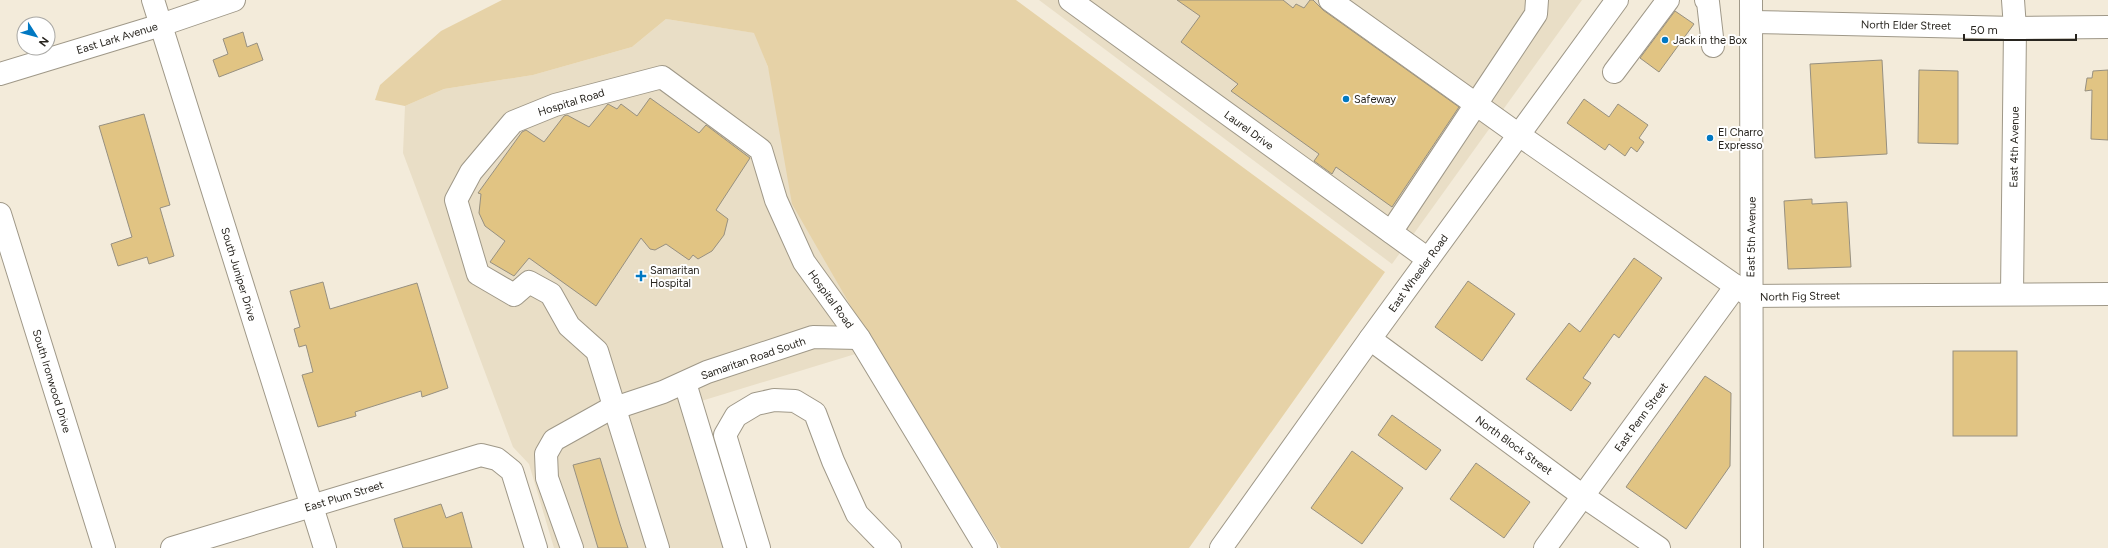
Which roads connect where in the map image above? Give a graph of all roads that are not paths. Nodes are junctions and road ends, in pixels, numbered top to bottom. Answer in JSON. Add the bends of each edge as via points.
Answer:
{"nodes":[{"id":1,"x":153,"y":0,"type":"edge"},
{"id":2,"x":234,"y":0,"type":"edge"},
{"id":3,"x":1070,"y":0,"type":"edge"},
{"id":4,"x":1330,"y":0,"type":"edge"},
{"id":5,"x":1537,"y":0,"type":"edge"},
{"id":6,"x":1617,"y":0,"type":"edge"},
{"id":7,"x":1668,"y":0,"type":"edge"},
{"id":8,"x":1706,"y":0,"type":"edge"},
{"id":9,"x":1751,"y":0,"type":"edge"},
{"id":10,"x":2013,"y":0,"type":"edge"},
{"id":11,"x":1753,"y":22,"type":"junction"},
{"id":12,"x":161,"y":25,"type":"junction"},
{"id":13,"x":2108,"y":27,"type":"edge"},
{"id":14,"x":2015,"y":28,"type":"junction"},
{"id":15,"x":1713,"y":46,"type":"dead end"},
{"id":16,"x":1614,"y":72,"type":"dead end"},
{"id":17,"x":0,"y":74,"type":"edge"},
{"id":18,"x":1476,"y":104,"type":"junction"},
{"id":19,"x":1519,"y":135,"type":"junction"},
{"id":20,"x":0,"y":214,"type":"edge"},
{"id":21,"x":1391,"y":232,"type":"junction"},
{"id":22,"x":1428,"y":259,"type":"junction"},
{"id":23,"x":1743,"y":291,"type":"junction"},
{"id":24,"x":2012,"y":294,"type":"junction"},
{"id":25,"x":2108,"y":294,"type":"edge"},
{"id":26,"x":859,"y":338,"type":"junction"},
{"id":27,"x":1370,"y":339,"type":"junction"},
{"id":28,"x":685,"y":383,"type":"junction"},
{"id":29,"x":614,"y":409,"type":"junction"},
{"id":30,"x":1584,"y":496,"type":"junction"},
{"id":31,"x":312,"y":505,"type":"junction"},
{"id":32,"x":104,"y":548,"type":"edge"},
{"id":33,"x":172,"y":548,"type":"edge"},
{"id":34,"x":325,"y":548,"type":"edge"},
{"id":35,"x":536,"y":548,"type":"edge"},
{"id":36,"x":572,"y":548,"type":"edge"},
{"id":37,"x":658,"y":548,"type":"edge"},
{"id":38,"x":735,"y":548,"type":"edge"},
{"id":39,"x":759,"y":548,"type":"edge"},
{"id":40,"x":890,"y":548,"type":"edge"},
{"id":41,"x":986,"y":548,"type":"edge"},
{"id":42,"x":1221,"y":548,"type":"edge"},
{"id":43,"x":1545,"y":548,"type":"edge"},
{"id":44,"x":1658,"y":548,"type":"edge"},
{"id":45,"x":1752,"y":548,"type":"edge"}],
"edges":[{"from":1,"to":12,"type":"street","name":"South Juniper Drive"},
{"from":2,"to":12,"type":"street","name":"East Lark Avenue"},
{"from":3,"to":21,"type":"street","name":"Laurel Drive"},
{"from":4,"to":18,"type":"street"},
{"from":5,"to":18,"type":"street","via":[[1536,14]]},
{"from":6,"to":19,"type":"street","name":"East Wheeler Road"},
{"from":7,"to":16,"type":"street"},
{"from":8,"to":15,"type":"street"},
{"from":9,"to":11,"type":"street","name":"East 5th Avenue"},
{"from":10,"to":14,"type":"street","name":"East 4th Avenue"},
{"from":11,"to":14,"type":"street","name":"North Elder Street"},
{"from":11,"to":23,"type":"street","name":"East 5th Avenue"},
{"from":12,"to":17,"type":"street","name":"East Lark Avenue"},
{"from":12,"to":31,"type":"street","name":"South Juniper Drive"},
{"from":13,"to":14,"type":"street","name":"North Elder Street"},
{"from":14,"to":24,"type":"street","name":"East 4th Avenue"},
{"from":18,"to":19,"type":"street"},
{"from":18,"to":21,"type":"street"},
{"from":19,"to":22,"type":"street","name":"East Wheeler Road"},
{"from":19,"to":23,"type":"street"},
{"from":20,"to":32,"type":"street","name":"South Ironwood Drive"},
{"from":21,"to":22,"type":"street","name":"Laurel Drive"},
{"from":22,"to":27,"type":"street","name":"East Wheeler Road"},
{"from":23,"to":24,"type":"street","name":"North Fig Street"},
{"from":23,"to":30,"type":"street","name":"East Penn Street"},
{"from":23,"to":45,"type":"street","name":"East 5th Avenue"},
{"from":24,"to":25,"type":"street","name":"North Fig Street"},
{"from":26,"to":28,"type":"street","name":"Samaritan Road South","via":[[813,336],[707,372]]},
{"from":26,"to":29,"type":"street","name":"Hospital Road","via":[[804,262],[776,200],[760,150],[662,77],[555,105],[514,122],[471,172],[456,200],[478,274],[514,295],[528,282],[551,294],[569,326],[597,351]]},
{"from":26,"to":41,"type":"street"},
{"from":27,"to":30,"type":"street","name":"North Block Street"},
{"from":27,"to":42,"type":"street","name":"East Wheeler Road"},
{"from":28,"to":29,"type":"street","name":"Samaritan Road South"},
{"from":28,"to":38,"type":"street"},
{"from":29,"to":36,"type":"street","name":"Samaritan Road South","via":[[554,440],[546,454],[547,478]]},
{"from":29,"to":37,"type":"street"},
{"from":30,"to":43,"type":"street","name":"East Penn Street"},
{"from":30,"to":44,"type":"street","name":"North Block Street"},
{"from":31,"to":33,"type":"street","name":"East Plum Street"},
{"from":31,"to":34,"type":"street","name":"South Juniper Drive"},
{"from":31,"to":35,"type":"street","name":"East Plum Street","via":[[481,455],[497,459],[512,471]]},
{"from":39,"to":40,"type":"street","via":[[725,435],[736,416],[774,400],[794,400],[815,413],[857,514]]}]}
